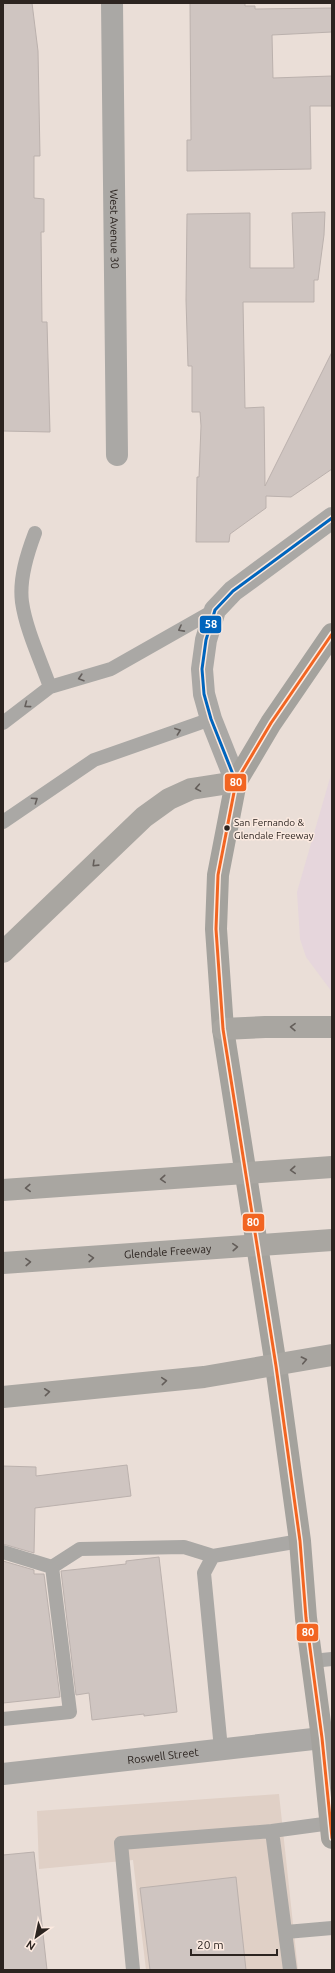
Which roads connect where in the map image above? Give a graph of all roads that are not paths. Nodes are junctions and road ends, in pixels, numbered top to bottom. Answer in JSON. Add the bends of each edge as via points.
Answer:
{"nodes":[{"id":1,"x":112,"y":3,"type":"edge"},
{"id":2,"x":117,"y":455,"type":"dead end"},
{"id":3,"x":332,"y":518,"type":"edge"},
{"id":4,"x":35,"y":533,"type":"dead end"},
{"id":5,"x":215,"y":610,"type":"junction"},
{"id":6,"x":332,"y":634,"type":"edge"},
{"id":7,"x":50,"y":688,"type":"junction"},
{"id":8,"x":211,"y":719,"type":"junction"},
{"id":9,"x":3,"y":723,"type":"edge"},
{"id":10,"x":236,"y":782,"type":"junction"},
{"id":11,"x":3,"y":822,"type":"edge"},
{"id":12,"x":3,"y":952,"type":"edge"},
{"id":13,"x":332,"y":1027,"type":"edge"},
{"id":14,"x":223,"y":1029,"type":"junction"},
{"id":15,"x":332,"y":1167,"type":"edge"},
{"id":16,"x":3,"y":1190,"type":"edge"},
{"id":17,"x":332,"y":1240,"type":"edge"},
{"id":18,"x":3,"y":1263,"type":"edge"},
{"id":19,"x":332,"y":1355,"type":"edge"},
{"id":20,"x":276,"y":1366,"type":"junction"},
{"id":21,"x":3,"y":1397,"type":"edge"},
{"id":22,"x":300,"y":1541,"type":"junction"},
{"id":23,"x":3,"y":1552,"type":"edge"},
{"id":24,"x":213,"y":1556,"type":"junction"},
{"id":25,"x":52,"y":1567,"type":"junction"},
{"id":26,"x":322,"y":1660,"type":"edge"},
{"id":27,"x":3,"y":1719,"type":"edge"},
{"id":28,"x":322,"y":1738,"type":"junction"},
{"id":29,"x":221,"y":1749,"type":"junction"},
{"id":30,"x":3,"y":1774,"type":"edge"},
{"id":31,"x":272,"y":1831,"type":"junction"},
{"id":32,"x":331,"y":1831,"type":"edge"},
{"id":33,"x":332,"y":1928,"type":"edge"},
{"id":34,"x":286,"y":1932,"type":"junction"},
{"id":35,"x":132,"y":1970,"type":"edge"},
{"id":36,"x":290,"y":1970,"type":"edge"}],
"edges":[{"from":1,"to":2,"type":"street","name":"West Avenue 30"},
{"from":3,"to":5,"type":"street","via":[[233,591]]},
{"from":4,"to":7,"type":"lane","via":[[22,576],[22,602]]},
{"from":5,"to":7,"type":"lane","one_way":true,"via":[[111,669]]},
{"from":5,"to":8,"type":"street","via":[[206,640],[202,669],[204,694]]},
{"from":6,"to":10,"type":"main road","via":[[300,678]]},
{"from":7,"to":9,"type":"lane","one_way":true},
{"from":8,"to":10,"type":"street"},
{"from":11,"to":8,"type":"lane","one_way":true,"via":[[94,760]]},
{"from":10,"to":12,"type":"highway","one_way":true,"via":[[191,789],[169,799],[144,817]]},
{"from":10,"to":14,"type":"main road","via":[[218,875],[216,929]]},
{"from":13,"to":14,"type":"highway","one_way":true},
{"from":14,"to":20,"type":"main road"},
{"from":15,"to":16,"type":"highway","one_way":true},
{"from":18,"to":17,"type":"highway","name":"Glendale Freeway","one_way":true},
{"from":20,"to":19,"type":"highway","one_way":true},
{"from":21,"to":20,"type":"highway","one_way":true,"via":[[204,1378]]},
{"from":20,"to":22,"type":"main road"},
{"from":22,"to":24,"type":"lane"},
{"from":22,"to":26,"type":"main road","via":[[306,1618]]},
{"from":23,"to":25,"type":"lane"},
{"from":24,"to":25,"type":"lane","via":[[184,1547],[80,1549]]},
{"from":24,"to":29,"type":"lane","via":[[204,1573]]},
{"from":25,"to":27,"type":"lane","via":[[70,1712]]},
{"from":26,"to":28,"type":"main road"},
{"from":28,"to":29,"type":"street","name":"Roswell Street"},
{"from":28,"to":32,"type":"main road"},
{"from":29,"to":30,"type":"street","name":"Roswell Street"},
{"from":31,"to":32,"type":"lane"},
{"from":31,"to":34,"type":"lane"},
{"from":31,"to":35,"type":"lane","via":[[121,1843]]},
{"from":33,"to":34,"type":"lane"},
{"from":34,"to":36,"type":"lane"}]}
